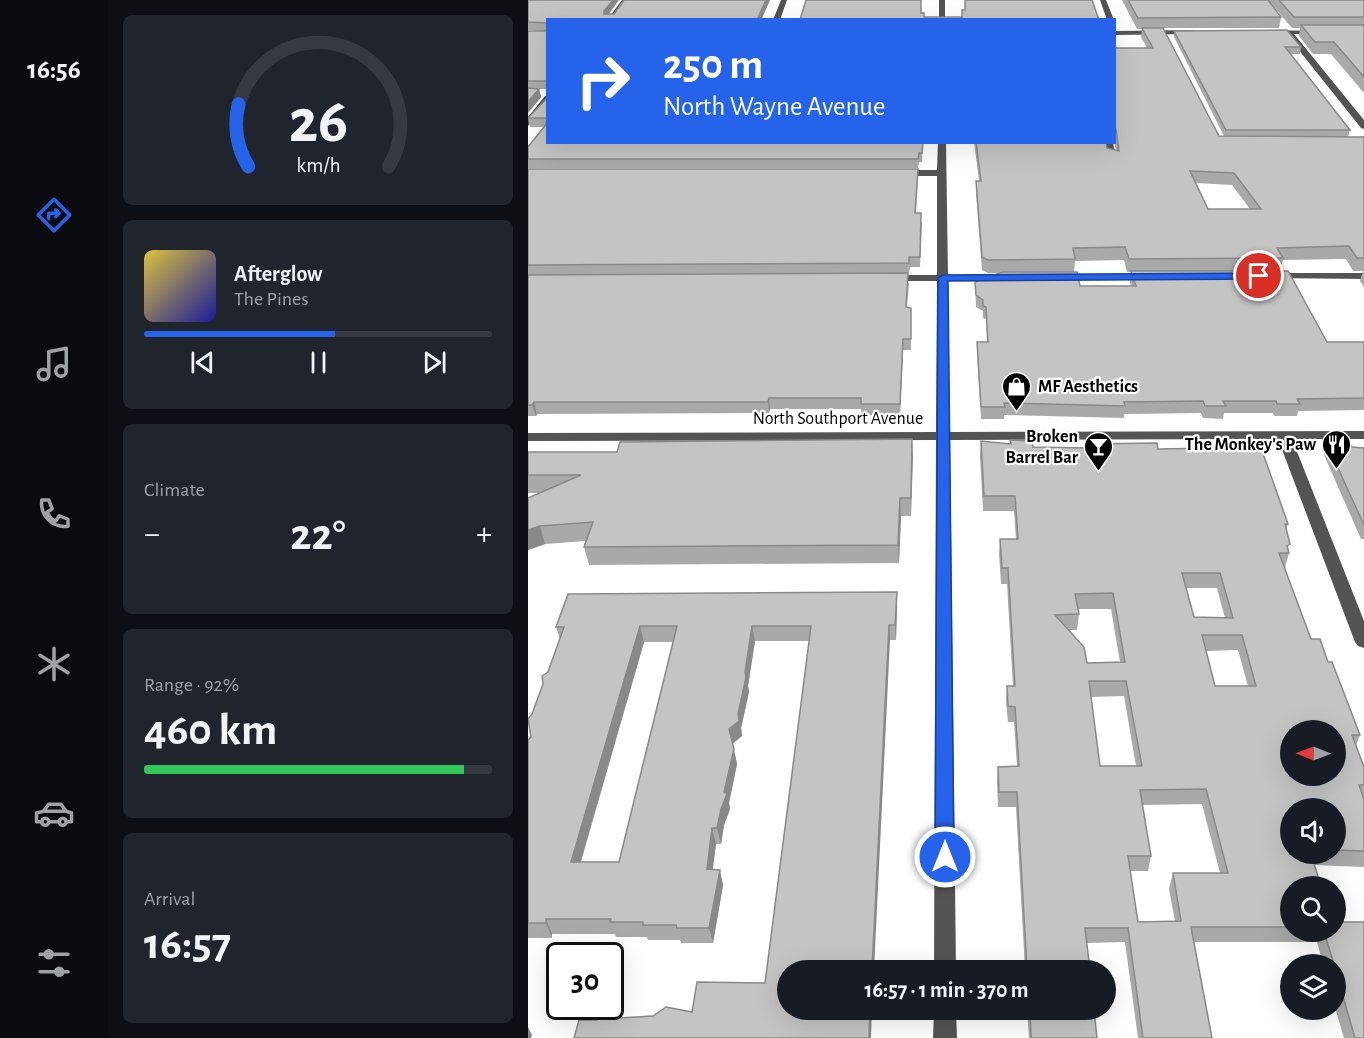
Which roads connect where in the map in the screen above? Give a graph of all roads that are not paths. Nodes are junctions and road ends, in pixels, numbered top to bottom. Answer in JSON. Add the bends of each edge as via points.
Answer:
{"nodes":[{"id":1,"x":625,"y":0,"type":"edge"},
{"id":2,"x":783,"y":0,"type":"edge"},
{"id":3,"x":942,"y":0,"type":"edge"},
{"id":4,"x":1102,"y":0,"type":"edge"},
{"id":5,"x":612,"y":18,"type":"edge"},
{"id":6,"x":777,"y":18,"type":"edge"},
{"id":7,"x":942,"y":18,"type":"edge"},
{"id":8,"x":1110,"y":18,"type":"edge"},
{"id":9,"x":1279,"y":21,"type":"edge"},
{"id":10,"x":1116,"y":31,"type":"edge"},
{"id":11,"x":1165,"y":32,"type":"junction"},
{"id":12,"x":1204,"y":32,"type":"edge"},
{"id":13,"x":1262,"y":32,"type":"edge"},
{"id":14,"x":1288,"y":32,"type":"junction"},
{"id":15,"x":1324,"y":32,"type":"edge"},
{"id":16,"x":1172,"y":46,"type":"edge"},
{"id":17,"x":545,"y":95,"type":"edge"},
{"id":18,"x":528,"y":123,"type":"edge"},
{"id":19,"x":1364,"y":126,"type":"edge"},
{"id":20,"x":942,"y":144,"type":"edge"},
{"id":21,"x":1109,"y":144,"type":"edge"},
{"id":22,"x":1113,"y":159,"type":"edge"},
{"id":23,"x":885,"y":173,"type":"edge"},
{"id":24,"x":942,"y":173,"type":"junction"},
{"id":25,"x":1257,"y":276,"type":"edge"},
{"id":26,"x":1364,"y":276,"type":"edge"},
{"id":27,"x":1163,"y":277,"type":"edge"},
{"id":28,"x":878,"y":278,"type":"edge"},
{"id":29,"x":943,"y":278,"type":"junction"},
{"id":30,"x":1014,"y":278,"type":"edge"},
{"id":31,"x":1047,"y":278,"type":"edge"},
{"id":32,"x":1282,"y":435,"type":"junction"},
{"id":33,"x":1364,"y":435,"type":"edge"},
{"id":34,"x":943,"y":436,"type":"junction"},
{"id":35,"x":528,"y":437,"type":"edge"},
{"id":36,"x":1364,"y":642,"type":"edge"},
{"id":37,"x":945,"y":960,"type":"edge"},
{"id":38,"x":945,"y":1020,"type":"edge"},
{"id":39,"x":945,"y":1038,"type":"edge"}],
"edges":[{"from":1,"to":5,"type":"street"},
{"from":2,"to":6,"type":"street"},
{"from":3,"to":7,"type":"street"},
{"from":4,"to":8,"type":"street"},
{"from":9,"to":14,"type":"street"},
{"from":10,"to":11,"type":"street"},
{"from":11,"to":12,"type":"street"},
{"from":11,"to":16,"type":"street"},
{"from":13,"to":14,"type":"street"},
{"from":14,"to":15,"type":"street"},
{"from":14,"to":19,"type":"street"},
{"from":17,"to":18,"type":"street"},
{"from":20,"to":24,"type":"street"},
{"from":21,"to":22,"type":"street"},
{"from":23,"to":24,"type":"street"},
{"from":24,"to":29,"type":"street"},
{"from":25,"to":26,"type":"street"},
{"from":27,"to":31,"type":"street"},
{"from":28,"to":29,"type":"street"},
{"from":29,"to":30,"type":"street"},
{"from":29,"to":34,"type":"street"},
{"from":32,"to":33,"type":"street","name":"North Southport Avenue"},
{"from":32,"to":34,"type":"street","name":"North Southport Avenue"},
{"from":32,"to":36,"type":"street"},
{"from":34,"to":35,"type":"street","name":"North Southport Avenue"},
{"from":34,"to":37,"type":"street"},
{"from":38,"to":39,"type":"street"}]}
